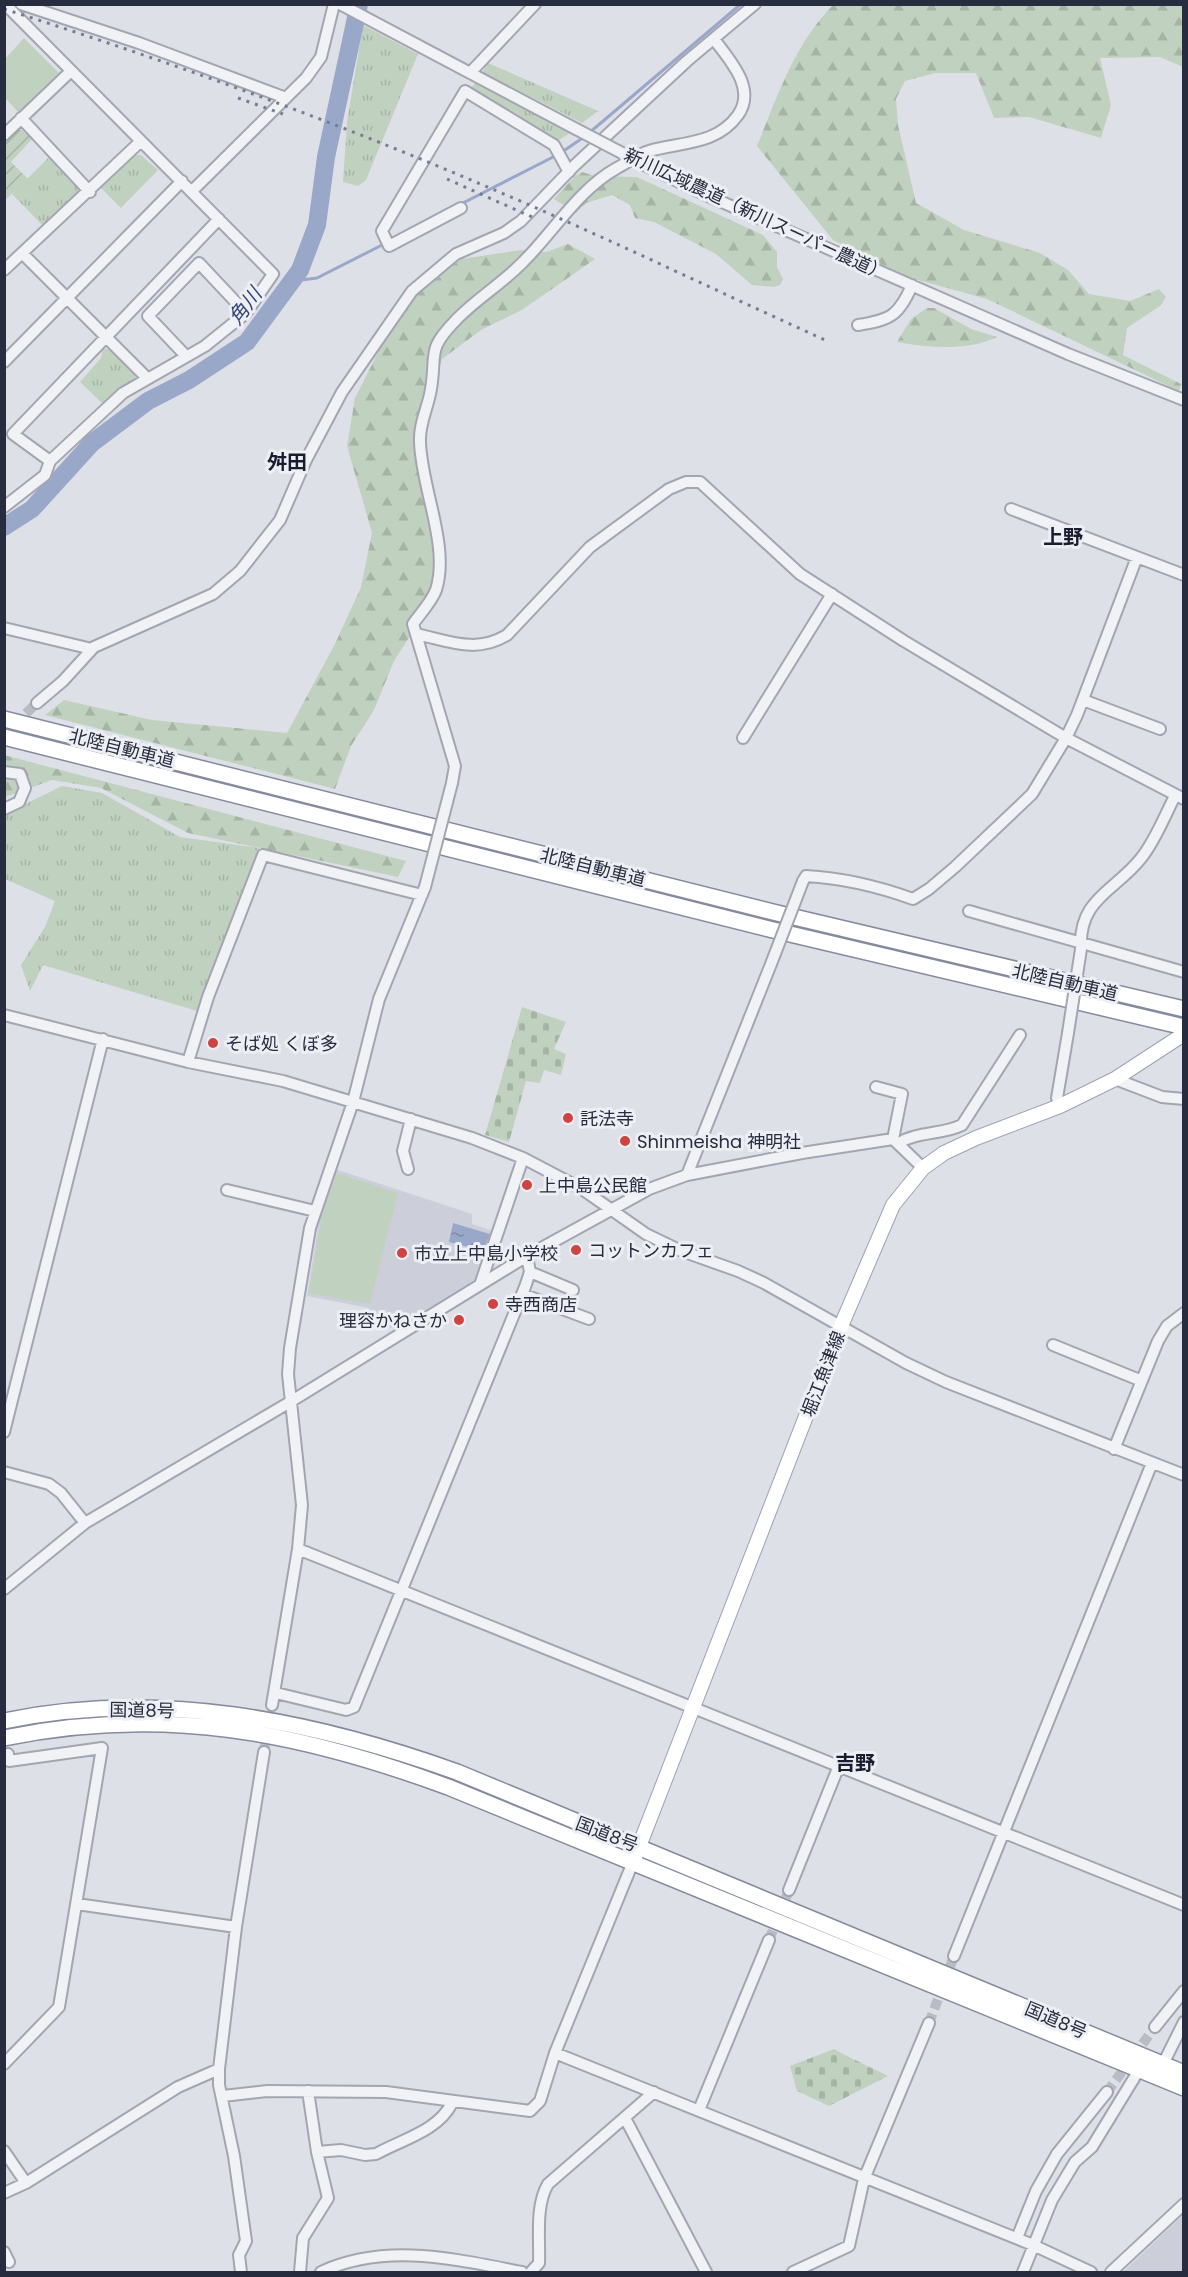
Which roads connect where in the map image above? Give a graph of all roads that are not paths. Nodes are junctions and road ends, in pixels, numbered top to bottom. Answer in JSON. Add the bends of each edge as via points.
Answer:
{"nodes":[{"id":1,"x":21,"y":4,"type":"edge"},
{"id":2,"x":334,"y":4,"type":"edge"},
{"id":3,"x":535,"y":4,"type":"edge"},
{"id":4,"x":755,"y":4,"type":"edge"},
{"id":5,"x":9,"y":5,"type":"edge"},
{"id":6,"x":340,"y":5,"type":"edge"},
{"id":7,"x":714,"y":39,"type":"junction"},
{"id":8,"x":71,"y":70,"type":"junction"},
{"id":9,"x":470,"y":74,"type":"junction"},
{"id":10,"x":286,"y":98,"type":"junction"},
{"id":11,"x":21,"y":118,"type":"junction"},
{"id":12,"x":4,"y":135,"type":"edge"},
{"id":13,"x":141,"y":141,"type":"junction"},
{"id":14,"x":632,"y":160,"type":"junction"},
{"id":15,"x":569,"y":172,"type":"junction"},
{"id":16,"x":182,"y":181,"type":"junction"},
{"id":17,"x":192,"y":191,"type":"junction"},
{"id":18,"x":90,"y":192,"type":"junction"},
{"id":19,"x":461,"y":208,"type":"dead end"},
{"id":20,"x":219,"y":219,"type":"junction"},
{"id":21,"x":22,"y":253,"type":"junction"},
{"id":22,"x":4,"y":270,"type":"edge"},
{"id":23,"x":912,"y":285,"type":"junction"},
{"id":24,"x":68,"y":298,"type":"junction"},
{"id":25,"x":246,"y":313,"type":"junction"},
{"id":26,"x":858,"y":325,"type":"dead end"},
{"id":27,"x":107,"y":338,"type":"junction"},
{"id":28,"x":186,"y":356,"type":"junction"},
{"id":29,"x":4,"y":362,"type":"edge"},
{"id":30,"x":147,"y":378,"type":"junction"},
{"id":31,"x":1184,"y":400,"type":"edge"},
{"id":32,"x":9,"y":432,"type":"edge"},
{"id":33,"x":50,"y":461,"type":"junction"},
{"id":34,"x":4,"y":507,"type":"edge"},
{"id":35,"x":1011,"y":509,"type":"dead end"},
{"id":36,"x":1137,"y":557,"type":"junction"},
{"id":37,"x":1184,"y":575,"type":"edge"},
{"id":38,"x":832,"y":594,"type":"junction"},
{"id":39,"x":4,"y":628,"type":"edge"},
{"id":40,"x":416,"y":634,"type":"junction"},
{"id":41,"x":92,"y":649,"type":"junction"},
{"id":42,"x":1083,"y":700,"type":"junction"},
{"id":43,"x":37,"y":703,"type":"tunnel mouth"},
{"id":44,"x":4,"y":719,"type":"edge"},
{"id":45,"x":1160,"y":729,"type":"dead end"},
{"id":46,"x":4,"y":737,"type":"edge"},
{"id":47,"x":743,"y":738,"type":"dead end"},
{"id":48,"x":1066,"y":738,"type":"junction"},
{"id":49,"x":4,"y":772,"type":"edge"},
{"id":50,"x":1179,"y":797,"type":"edge"},
{"id":51,"x":4,"y":809,"type":"edge"},
{"id":52,"x":424,"y":891,"type":"junction"},
{"id":53,"x":969,"y":911,"type":"dead end"},
{"id":54,"x":1081,"y":946,"type":"junction"},
{"id":55,"x":1184,"y":972,"type":"edge"},
{"id":56,"x":1184,"y":1009,"type":"edge"},
{"id":57,"x":4,"y":1015,"type":"edge"},
{"id":58,"x":1184,"y":1027,"type":"edge"},
{"id":59,"x":1184,"y":1034,"type":"edge"},
{"id":60,"x":1020,"y":1035,"type":"dead end"},
{"id":61,"x":103,"y":1038,"type":"junction"},
{"id":62,"x":188,"y":1062,"type":"junction"},
{"id":63,"x":1115,"y":1079,"type":"junction"},
{"id":64,"x":876,"y":1087,"type":"dead end"},
{"id":65,"x":1184,"y":1099,"type":"edge"},
{"id":66,"x":353,"y":1102,"type":"junction"},
{"id":67,"x":1060,"y":1106,"type":"junction"},
{"id":68,"x":411,"y":1119,"type":"junction"},
{"id":69,"x":896,"y":1141,"type":"junction"},
{"id":70,"x":522,"y":1158,"type":"junction"},
{"id":71,"x":923,"y":1168,"type":"junction"},
{"id":72,"x":408,"y":1169,"type":"dead end"},
{"id":73,"x":687,"y":1175,"type":"junction"},
{"id":74,"x":227,"y":1190,"type":"dead end"},
{"id":75,"x":611,"y":1208,"type":"junction"},
{"id":76,"x":315,"y":1211,"type":"junction"},
{"id":77,"x":527,"y":1256,"type":"junction"},
{"id":78,"x":530,"y":1272,"type":"junction"},
{"id":79,"x":480,"y":1285,"type":"junction"},
{"id":80,"x":573,"y":1290,"type":"dead end"},
{"id":81,"x":522,"y":1294,"type":"junction"},
{"id":82,"x":1184,"y":1313,"type":"edge"},
{"id":83,"x":589,"y":1319,"type":"dead end"},
{"id":84,"x":841,"y":1326,"type":"junction"},
{"id":85,"x":1053,"y":1345,"type":"dead end"},
{"id":86,"x":1142,"y":1381,"type":"junction"},
{"id":87,"x":290,"y":1402,"type":"junction"},
{"id":88,"x":4,"y":1432,"type":"edge"},
{"id":89,"x":1114,"y":1449,"type":"junction"},
{"id":90,"x":1152,"y":1463,"type":"junction"},
{"id":91,"x":4,"y":1472,"type":"edge"},
{"id":92,"x":1184,"y":1475,"type":"edge"},
{"id":93,"x":85,"y":1523,"type":"junction"},
{"id":94,"x":298,"y":1549,"type":"junction"},
{"id":95,"x":4,"y":1589,"type":"edge"},
{"id":96,"x":401,"y":1589,"type":"junction"},
{"id":97,"x":276,"y":1693,"type":"junction"},
{"id":98,"x":272,"y":1705,"type":"tunnel mouth"},
{"id":99,"x":692,"y":1709,"type":"junction"},
{"id":100,"x":4,"y":1722,"type":"edge"},
{"id":101,"x":4,"y":1738,"type":"edge"},
{"id":102,"x":264,"y":1752,"type":"tunnel mouth"},
{"id":103,"x":7,"y":1759,"type":"edge"},
{"id":104,"x":838,"y":1768,"type":"junction"},
{"id":105,"x":1004,"y":1834,"type":"junction"},
{"id":106,"x":639,"y":1845,"type":"junction"},
{"id":107,"x":633,"y":1862,"type":"junction"},
{"id":108,"x":789,"y":1890,"type":"tunnel mouth"},
{"id":109,"x":76,"y":1904,"type":"junction"},
{"id":110,"x":1184,"y":1905,"type":"edge"},
{"id":111,"x":236,"y":1927,"type":"junction"},
{"id":112,"x":769,"y":1940,"type":"tunnel mouth"},
{"id":113,"x":954,"y":1956,"type":"tunnel mouth"},
{"id":114,"x":1184,"y":1991,"type":"edge"},
{"id":115,"x":1184,"y":2022,"type":"edge"},
{"id":116,"x":929,"y":2023,"type":"tunnel mouth"},
{"id":117,"x":1155,"y":2027,"type":"tunnel mouth"},
{"id":118,"x":555,"y":2053,"type":"junction"},
{"id":119,"x":4,"y":2064,"type":"edge"},
{"id":120,"x":1163,"y":2064,"type":"junction"},
{"id":121,"x":219,"y":2070,"type":"junction"},
{"id":122,"x":1139,"y":2070,"type":"junction"},
{"id":123,"x":1184,"y":2073,"type":"edge"},
{"id":124,"x":1184,"y":2088,"type":"edge"},
{"id":125,"x":308,"y":2091,"type":"junction"},
{"id":126,"x":654,"y":2092,"type":"junction"},
{"id":127,"x":1107,"y":2092,"type":"tunnel mouth"},
{"id":128,"x":223,"y":2096,"type":"junction"},
{"id":129,"x":452,"y":2103,"type":"junction"},
{"id":130,"x":699,"y":2110,"type":"junction"},
{"id":131,"x":625,"y":2118,"type":"junction"},
{"id":132,"x":4,"y":2151,"type":"edge"},
{"id":133,"x":317,"y":2152,"type":"junction"},
{"id":134,"x":864,"y":2179,"type":"junction"},
{"id":135,"x":26,"y":2183,"type":"junction"},
{"id":136,"x":4,"y":2193,"type":"edge"},
{"id":137,"x":1184,"y":2204,"type":"edge"},
{"id":138,"x":1017,"y":2238,"type":"junction"},
{"id":139,"x":1033,"y":2245,"type":"junction"},
{"id":140,"x":241,"y":2272,"type":"edge"},
{"id":141,"x":300,"y":2272,"type":"edge"},
{"id":142,"x":321,"y":2272,"type":"edge"},
{"id":143,"x":522,"y":2272,"type":"edge"},
{"id":144,"x":531,"y":2272,"type":"edge"},
{"id":145,"x":706,"y":2272,"type":"edge"},
{"id":146,"x":793,"y":2272,"type":"edge"},
{"id":147,"x":1023,"y":2272,"type":"edge"},
{"id":148,"x":1091,"y":2272,"type":"edge"},
{"id":149,"x":1111,"y":2272,"type":"edge"}],
"edges":[{"from":1,"to":10,"type":"street"},
{"from":2,"to":10,"type":"street","via":[[321,57]]},
{"from":3,"to":9,"type":"street"},
{"from":4,"to":7,"type":"street"},
{"from":5,"to":8,"type":"street"},
{"from":6,"to":9,"type":"street","name":"新川広域農道（新川スーパー農道）"},
{"from":7,"to":14,"type":"street","via":[[743,81],[745,95],[739,114],[725,130],[710,138],[647,151]]},
{"from":7,"to":15,"type":"street"},
{"from":8,"to":11,"type":"street"},
{"from":8,"to":13,"type":"street"},
{"from":9,"to":14,"type":"street","name":"新川広域農道（新川スーパー農道）","bridge":true},
{"from":10,"to":17,"type":"street"},
{"from":11,"to":12,"type":"street"},
{"from":11,"to":18,"type":"street"},
{"from":13,"to":16,"type":"street"},
{"from":13,"to":18,"type":"street"},
{"from":14,"to":23,"type":"street","name":"新川広域農道（新川スーパー農道）"},
{"from":14,"to":40,"type":"street","via":[[613,170],[584,195],[524,262],[457,318],[434,347],[430,393],[419,441],[436,528],[438,573],[435,591],[413,624]]},
{"from":15,"to":19,"type":"street","via":[[555,148],[465,91],[382,231],[387,241]]},
{"from":15,"to":41,"type":"street","via":[[521,221],[456,254],[412,291],[342,392],[280,519],[240,571],[213,594]]},
{"from":16,"to":17,"type":"street"},
{"from":16,"to":24,"type":"street"},
{"from":17,"to":20,"type":"street"},
{"from":18,"to":21,"type":"street"},
{"from":20,"to":25,"type":"street","via":[[273,274]]},
{"from":20,"to":27,"type":"street"},
{"from":21,"to":22,"type":"street"},
{"from":21,"to":24,"type":"street"},
{"from":23,"to":26,"type":"street","via":[[904,304],[892,317]]},
{"from":23,"to":31,"type":"street","name":"新川広域農道（新川スーパー農道）"},
{"from":24,"to":27,"type":"street"},
{"from":24,"to":29,"type":"street"},
{"from":25,"to":28,"type":"street"},
{"from":25,"to":28,"type":"street","via":[[199,262],[148,316]]},
{"from":27,"to":30,"type":"street"},
{"from":27,"to":32,"type":"street"},
{"from":28,"to":30,"type":"street"},
{"from":30,"to":33,"type":"street","via":[[104,408]]},
{"from":32,"to":33,"type":"street"},
{"from":33,"to":34,"type":"street","via":[[45,475]]},
{"from":35,"to":36,"type":"street"},
{"from":36,"to":37,"type":"street"},
{"from":36,"to":42,"type":"street"},
{"from":38,"to":40,"type":"street","via":[[800,574],[700,483],[686,482],[669,489],[590,547],[507,634],[492,644],[473,646]]},
{"from":38,"to":47,"type":"street"},
{"from":38,"to":48,"type":"street"},
{"from":39,"to":41,"type":"street"},
{"from":40,"to":52,"type":"street","bridge":true,"via":[[455,766]]},
{"from":41,"to":43,"type":"street"},
{"from":42,"to":45,"type":"street"},
{"from":42,"to":48,"type":"street"},
{"from":44,"to":56,"type":"highway","name":"北陸自動車道","via":[[777,913]]},
{"from":46,"to":58,"type":"highway","name":"北陸自動車道","via":[[773,930]]},
{"from":48,"to":50,"type":"street"},
{"from":48,"to":73,"type":"street","bridge":true,"via":[[1032,794],[955,867],[913,899],[876,886],[806,876]]},
{"from":49,"to":51,"type":"street","via":[[20,774],[25,788],[19,802]]},
{"from":50,"to":54,"type":"street","via":[[1143,856],[1090,906]]},
{"from":52,"to":62,"type":"street","via":[[263,855]]},
{"from":52,"to":66,"type":"street","via":[[379,999]]},
{"from":53,"to":54,"type":"street"},
{"from":54,"to":55,"type":"street"},
{"from":54,"to":67,"type":"street","bridge":true,"via":[[1057,1098]]},
{"from":57,"to":61,"type":"street"},
{"from":59,"to":63,"type":"main road","name":"堀江魚津線"},
{"from":60,"to":69,"type":"street","via":[[962,1125]]},
{"from":61,"to":62,"type":"street"},
{"from":61,"to":88,"type":"street"},
{"from":62,"to":66,"type":"street","via":[[283,1081]]},
{"from":63,"to":65,"type":"street","via":[[1162,1097]]},
{"from":63,"to":67,"type":"main road","name":"堀江魚津線"},
{"from":64,"to":69,"type":"street","via":[[902,1094]]},
{"from":66,"to":68,"type":"street"},
{"from":66,"to":76,"type":"street"},
{"from":67,"to":71,"type":"main road","name":"堀江魚津線","via":[[976,1138]]},
{"from":68,"to":70,"type":"street"},
{"from":68,"to":72,"type":"street","via":[[403,1151]]},
{"from":69,"to":71,"type":"street"},
{"from":69,"to":73,"type":"street","via":[[802,1153]]},
{"from":70,"to":75,"type":"street"},
{"from":70,"to":79,"type":"street"},
{"from":71,"to":84,"type":"main road","name":"堀江魚津線","via":[[893,1205],[880,1230]]},
{"from":73,"to":75,"type":"street","via":[[649,1188]]},
{"from":74,"to":76,"type":"street"},
{"from":75,"to":77,"type":"street"},
{"from":75,"to":84,"type":"street","via":[[654,1238],[755,1278]]},
{"from":76,"to":87,"type":"street","via":[[290,1348]]},
{"from":77,"to":78,"type":"street"},
{"from":77,"to":79,"type":"street"},
{"from":78,"to":80,"type":"street"},
{"from":78,"to":81,"type":"street"},
{"from":79,"to":87,"type":"street"},
{"from":81,"to":83,"type":"street"},
{"from":81,"to":96,"type":"street"},
{"from":82,"to":86,"type":"street","via":[[1167,1326]]},
{"from":84,"to":89,"type":"street","via":[[906,1364]]},
{"from":84,"to":99,"type":"main road","name":"堀江魚津線"},
{"from":85,"to":86,"type":"street"},
{"from":86,"to":89,"type":"street"},
{"from":87,"to":93,"type":"street"},
{"from":87,"to":94,"type":"street","via":[[302,1505]]},
{"from":89,"to":90,"type":"street"},
{"from":90,"to":92,"type":"street"},
{"from":90,"to":105,"type":"street"},
{"from":91,"to":93,"type":"street","via":[[49,1484]]},
{"from":93,"to":95,"type":"street"},
{"from":94,"to":96,"type":"street"},
{"from":94,"to":97,"type":"street"},
{"from":96,"to":97,"type":"street","via":[[354,1707],[346,1710]]},
{"from":96,"to":99,"type":"street"},
{"from":97,"to":98,"type":"street"},
{"from":99,"to":104,"type":"street"},
{"from":99,"to":106,"type":"main road","name":"堀江魚津線"},
{"from":100,"to":106,"type":"highway","name":"国道8号","via":[[109,1708],[213,1712],[278,1720],[412,1756]]},
{"from":101,"to":107,"type":"highway","name":"国道8号","via":[[100,1724],[163,1724],[207,1726],[306,1741],[439,1783]]},
{"from":102,"to":111,"type":"street"},
{"from":103,"to":109,"type":"street","via":[[102,1748]]},
{"from":104,"to":105,"type":"street"},
{"from":104,"to":108,"type":"street"},
{"from":105,"to":110,"type":"street"},
{"from":105,"to":113,"type":"street"},
{"from":106,"to":107,"type":"main road","name":"堀江魚津線"},
{"from":106,"to":120,"type":"highway","name":"国道8号"},
{"from":107,"to":118,"type":"street"},
{"from":107,"to":122,"type":"highway","name":"国道8号"},
{"from":109,"to":111,"type":"street"},
{"from":109,"to":119,"type":"street","via":[[59,2007]]},
{"from":111,"to":121,"type":"street"},
{"from":112,"to":130,"type":"street"},
{"from":114,"to":117,"type":"street"},
{"from":115,"to":120,"type":"street"},
{"from":116,"to":134,"type":"street"},
{"from":118,"to":126,"type":"street"},
{"from":118,"to":129,"type":"street","via":[[540,2101],[530,2111]]},
{"from":120,"to":123,"type":"highway","name":"国道8号"},
{"from":121,"to":128,"type":"street"},
{"from":121,"to":135,"type":"street","via":[[178,2086]]},
{"from":122,"to":124,"type":"highway","name":"国道8号"},
{"from":122,"to":139,"type":"street","via":[[1092,2147],[1075,2162],[1052,2199]]},
{"from":125,"to":128,"type":"street"},
{"from":125,"to":129,"type":"street","via":[[386,2092]]},
{"from":125,"to":133,"type":"street"},
{"from":126,"to":130,"type":"street"},
{"from":126,"to":131,"type":"street"},
{"from":127,"to":138,"type":"street","via":[[1057,2154],[1036,2191]]},
{"from":128,"to":140,"type":"street","via":[[246,2241],[239,2255]]},
{"from":129,"to":133,"type":"street","via":[[436,2124],[376,2154]]},
{"from":130,"to":134,"type":"street"},
{"from":131,"to":144,"type":"street","via":[[543,2192],[539,2263]]},
{"from":131,"to":145,"type":"street"},
{"from":132,"to":135,"type":"street"},
{"from":133,"to":141,"type":"street","via":[[328,2198],[303,2238]]},
{"from":134,"to":138,"type":"street"},
{"from":134,"to":146,"type":"street","via":[[849,2246]]},
{"from":135,"to":136,"type":"street"},
{"from":137,"to":149,"type":"street"},
{"from":138,"to":139,"type":"street"},
{"from":139,"to":147,"type":"street"},
{"from":139,"to":148,"type":"street"},
{"from":142,"to":143,"type":"street","via":[[352,2260],[407,2253]]}]}
